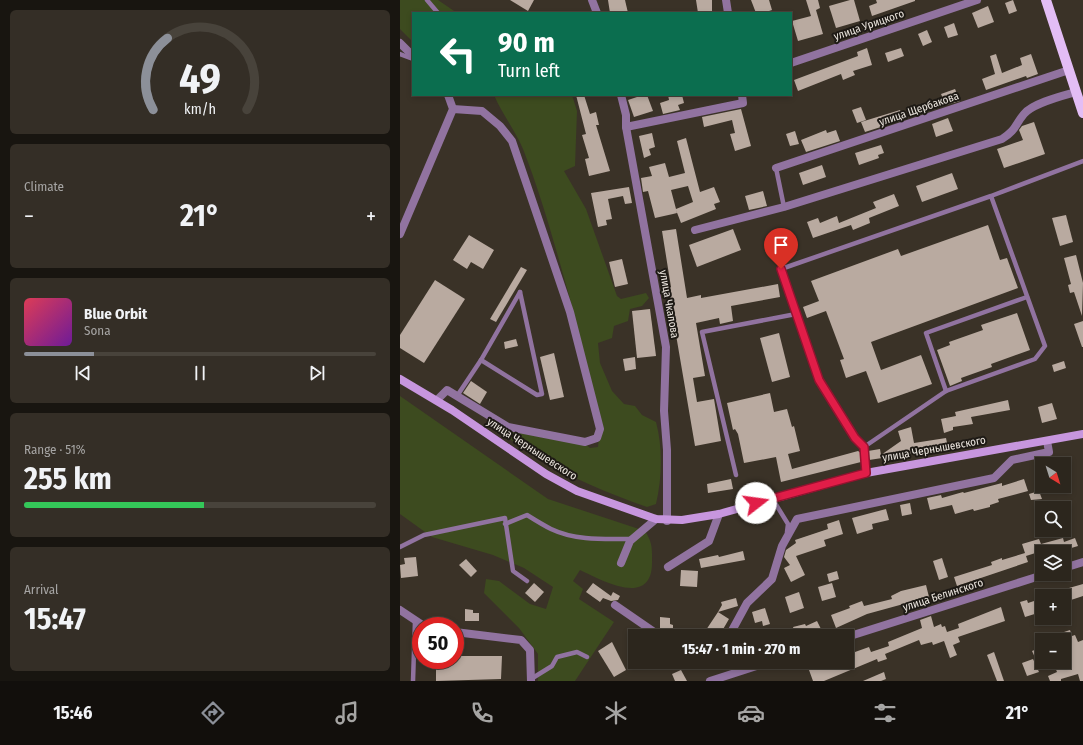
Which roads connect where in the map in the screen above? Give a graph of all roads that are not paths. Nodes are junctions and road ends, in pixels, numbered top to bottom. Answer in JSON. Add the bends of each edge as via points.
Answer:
{"nodes":[{"id":1,"x":427,"y":0,"type":"edge"},
{"id":2,"x":592,"y":0,"type":"edge"},
{"id":3,"x":726,"y":0,"type":"edge"},
{"id":4,"x":977,"y":0,"type":"edge"},
{"id":5,"x":1046,"y":0,"type":"edge"},
{"id":6,"x":437,"y":12,"type":"edge"},
{"id":7,"x":597,"y":12,"type":"edge"},
{"id":8,"x":728,"y":12,"type":"edge"},
{"id":9,"x":400,"y":43,"type":"edge"},
{"id":10,"x":400,"y":54,"type":"edge"},
{"id":11,"x":412,"y":56,"type":"edge"},
{"id":12,"x":412,"y":57,"type":"edge"},
{"id":13,"x":792,"y":63,"type":"edge"},
{"id":14,"x":1069,"y":70,"type":"junction"},
{"id":15,"x":1076,"y":92,"type":"junction"},
{"id":16,"x":448,"y":96,"type":"edge"},
{"id":17,"x":621,"y":96,"type":"edge"},
{"id":18,"x":742,"y":96,"type":"edge"},
{"id":19,"x":453,"y":109,"type":"junction"},
{"id":20,"x":1083,"y":113,"type":"edge"},
{"id":21,"x":626,"y":127,"type":"junction"},
{"id":22,"x":1083,"y":161,"type":"edge"},
{"id":23,"x":776,"y":168,"type":"joint"},
{"id":24,"x":991,"y":196,"type":"junction"},
{"id":25,"x":784,"y":207,"type":"junction"},
{"id":26,"x":695,"y":230,"type":"dead end"},
{"id":27,"x":400,"y":234,"type":"edge"},
{"id":28,"x":1027,"y":297,"type":"junction"},
{"id":29,"x":796,"y":314,"type":"junction"},
{"id":30,"x":481,"y":360,"type":"junction"},
{"id":31,"x":400,"y":379,"type":"edge"},
{"id":32,"x":946,"y":391,"type":"junction"},
{"id":33,"x":457,"y":396,"type":"junction"},
{"id":34,"x":437,"y":400,"type":"junction"},
{"id":35,"x":1083,"y":434,"type":"edge"},
{"id":36,"x":1047,"y":441,"type":"junction"},
{"id":37,"x":864,"y":447,"type":"junction"},
{"id":38,"x":866,"y":473,"type":"junction"},
{"id":39,"x":736,"y":475,"type":"dead end"},
{"id":40,"x":772,"y":498,"type":"junction"},
{"id":41,"x":719,"y":514,"type":"junction"},
{"id":42,"x":656,"y":519,"type":"junction"},
{"id":43,"x":667,"y":520,"type":"junction"},
{"id":44,"x":505,"y":524,"type":"junction"},
{"id":45,"x":787,"y":536,"type":"junction"},
{"id":46,"x":634,"y":538,"type":"junction"},
{"id":47,"x":400,"y":547,"type":"edge"},
{"id":48,"x":1083,"y":562,"type":"edge"},
{"id":49,"x":621,"y":563,"type":"dead end"},
{"id":50,"x":1071,"y":566,"type":"edge"},
{"id":51,"x":668,"y":568,"type":"dead end"},
{"id":52,"x":1035,"y":577,"type":"edge"},
{"id":53,"x":527,"y":581,"type":"dead end"},
{"id":54,"x":615,"y":605,"type":"dead end"},
{"id":55,"x":400,"y":610,"type":"edge"},
{"id":56,"x":412,"y":619,"type":"edge"},
{"id":57,"x":650,"y":629,"type":"edge"},
{"id":58,"x":733,"y":629,"type":"edge"},
{"id":59,"x":464,"y":633,"type":"edge"},
{"id":60,"x":854,"y":635,"type":"edge"},
{"id":61,"x":587,"y":657,"type":"dead end"},
{"id":62,"x":413,"y":669,"type":"edge"},
{"id":63,"x":747,"y":669,"type":"edge"},
{"id":64,"x":531,"y":680,"type":"edge"},
{"id":65,"x":413,"y":681,"type":"edge"},
{"id":66,"x":710,"y":681,"type":"edge"}],
"edges":[{"from":1,"to":6,"type":"lane"},
{"from":2,"to":7,"type":"street"},
{"from":3,"to":8,"type":"street"},
{"from":4,"to":13,"type":"street","name":"улица Урицкого"},
{"from":5,"to":14,"type":"main road"},
{"from":9,"to":11,"type":"street"},
{"from":10,"to":12,"type":"lane"},
{"from":14,"to":15,"type":"main road"},
{"from":14,"to":23,"type":"street","name":"улица Щербакова"},
{"from":15,"to":20,"type":"main road"},
{"from":15,"to":25,"type":"street","via":[[1036,105],[1024,113],[1013,132],[1002,139]]},
{"from":16,"to":19,"type":"street"},
{"from":17,"to":21,"type":"street","name":"улица Чкалова"},
{"from":18,"to":21,"type":"street","via":[[744,104]]},
{"from":19,"to":27,"type":"street"},
{"from":19,"to":33,"type":"street","via":[[482,111],[500,126],[512,141],[570,312],[600,428],[597,438],[585,442],[508,427]]},
{"from":21,"to":43,"type":"street","name":"улица Чкалова","via":[[666,347],[664,411]]},
{"from":22,"to":24,"type":"lane"},
{"from":23,"to":25,"type":"lane"},
{"from":24,"to":28,"type":"lane"},
{"from":24,"to":29,"type":"lane","via":[[781,269]]},
{"from":25,"to":26,"type":"street"},
{"from":28,"to":32,"type":"lane","via":[[1045,346],[1034,360]]},
{"from":28,"to":32,"type":"lane","via":[[926,333]]},
{"from":29,"to":37,"type":"lane","via":[[819,380],[855,438]]},
{"from":29,"to":39,"type":"lane","via":[[702,332]]},
{"from":30,"to":30,"type":"lane","via":[[488,346],[520,292],[542,394],[537,395]]},
{"from":30,"to":33,"type":"lane"},
{"from":31,"to":34,"type":"main road","name":"улица Чернышевского"},
{"from":32,"to":37,"type":"lane"},
{"from":33,"to":34,"type":"street","via":[[447,390]]},
{"from":34,"to":42,"type":"main road","name":"улица Чернышевского","via":[[560,483]]},
{"from":35,"to":36,"type":"main road","name":"улица Чернышевского"},
{"from":36,"to":38,"type":"main road","name":"улица Чернышевского"},
{"from":36,"to":45,"type":"street","via":[[1049,452],[1012,460],[994,478],[797,519]]},
{"from":37,"to":38,"type":"lane"},
{"from":38,"to":40,"type":"main road","name":"улица Чернышевского"},
{"from":40,"to":41,"type":"main road","name":"улица Чернышевского"},
{"from":40,"to":45,"type":"lane","via":[[788,524]]},
{"from":41,"to":43,"type":"main road","name":"улица Чернышевского","via":[[699,519]]},
{"from":41,"to":51,"type":"street","via":[[709,541]]},
{"from":42,"to":43,"type":"main road","name":"улица Чернышевского"},
{"from":42,"to":46,"type":"street"},
{"from":44,"to":46,"type":"lane","via":[[527,515],[552,529],[570,535],[604,540]]},
{"from":44,"to":47,"type":"lane","via":[[505,518],[424,535]]},
{"from":44,"to":53,"type":"lane","via":[[513,570]]},
{"from":45,"to":58,"type":"street","via":[[772,580],[747,603]]},
{"from":46,"to":49,"type":"street","via":[[630,541]]},
{"from":48,"to":50,"type":"street"},
{"from":52,"to":60,"type":"street","name":"улица Белинского"},
{"from":54,"to":57,"type":"street"},
{"from":55,"to":56,"type":"street"},
{"from":59,"to":64,"type":"street","via":[[521,640],[530,650]]},
{"from":61,"to":64,"type":"lane","via":[[576,652],[557,657],[552,666]]},
{"from":62,"to":65,"type":"lane"},
{"from":63,"to":66,"type":"street"}]}
